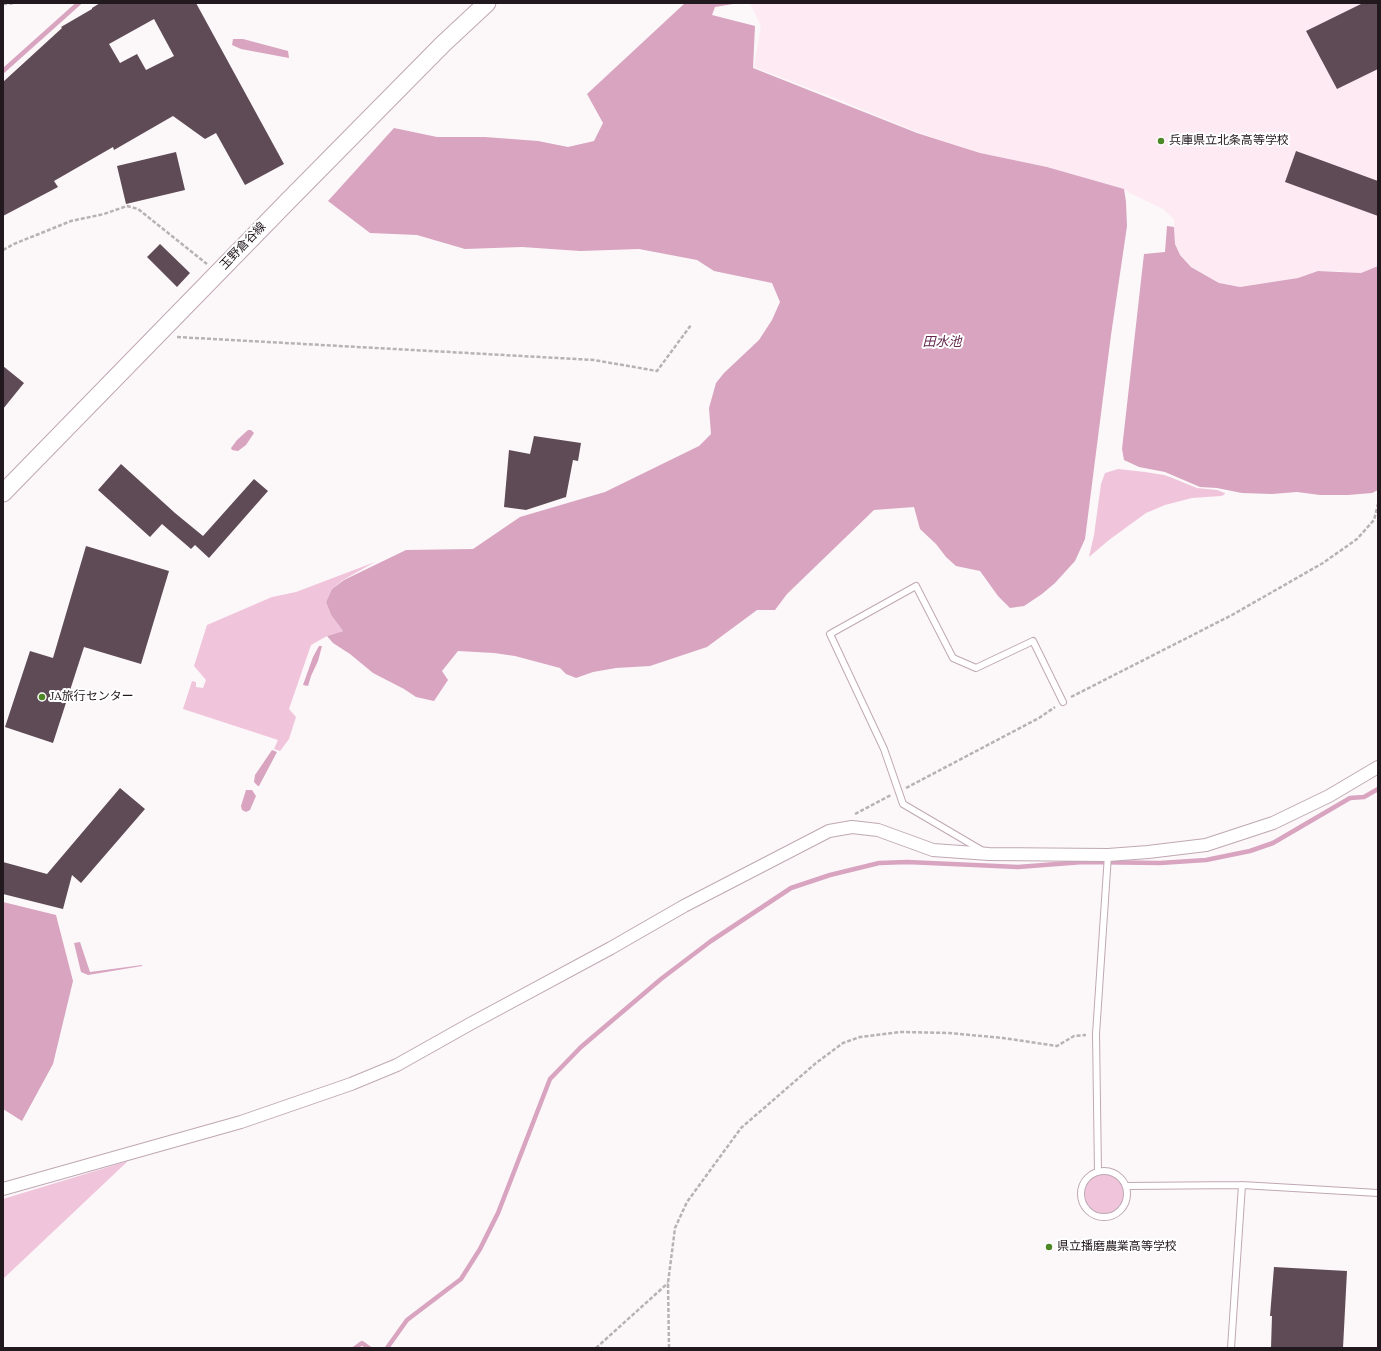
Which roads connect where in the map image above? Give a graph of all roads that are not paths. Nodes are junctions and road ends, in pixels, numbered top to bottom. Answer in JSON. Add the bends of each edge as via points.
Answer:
{"nodes":[{"id":1,"x":486,"y":3,"type":"edge"},
{"id":2,"x":3,"y":493,"type":"edge"},
{"id":3,"x":1063,"y":702,"type":"road end"},
{"id":4,"x":1378,"y":767,"type":"edge"},
{"id":5,"x":989,"y":854,"type":"junction"},
{"id":6,"x":1108,"y":854,"type":"junction"},
{"id":7,"x":1098,"y":1172,"type":"junction"},
{"id":8,"x":1126,"y":1186,"type":"junction"},
{"id":9,"x":1242,"y":1186,"type":"junction"},
{"id":10,"x":3,"y":1189,"type":"edge"},
{"id":11,"x":1378,"y":1193,"type":"edge"},
{"id":12,"x":1231,"y":1348,"type":"edge"}],
"edges":[{"from":1,"to":2,"type":"main road","name":"玉野倉谷線","via":[[407,80]]},
{"from":3,"to":5,"type":"lane","via":[[1033,641],[976,668],[953,658],[916,586],[830,634],[884,749],[903,804]]},
{"from":4,"to":6,"type":"street","via":[[1329,796],[1273,823],[1206,845]]},
{"from":5,"to":6,"type":"street"},
{"from":5,"to":10,"type":"street","via":[[933,850],[878,830],[852,827],[829,831],[691,902],[424,1051],[351,1084],[242,1122]]},
{"from":6,"to":7,"type":"lane","via":[[1096,1034]]},
{"from":7,"to":8,"type":"lane","via":[[1115,1174]]},
{"from":7,"to":8,"type":"lane","via":[[1088,1178],[1082,1188],[1082,1199],[1092,1213],[1108,1216],[1118,1212],[1125,1203]]},
{"from":8,"to":9,"type":"lane"},
{"from":9,"to":11,"type":"lane"},
{"from":9,"to":12,"type":"lane"}]}
